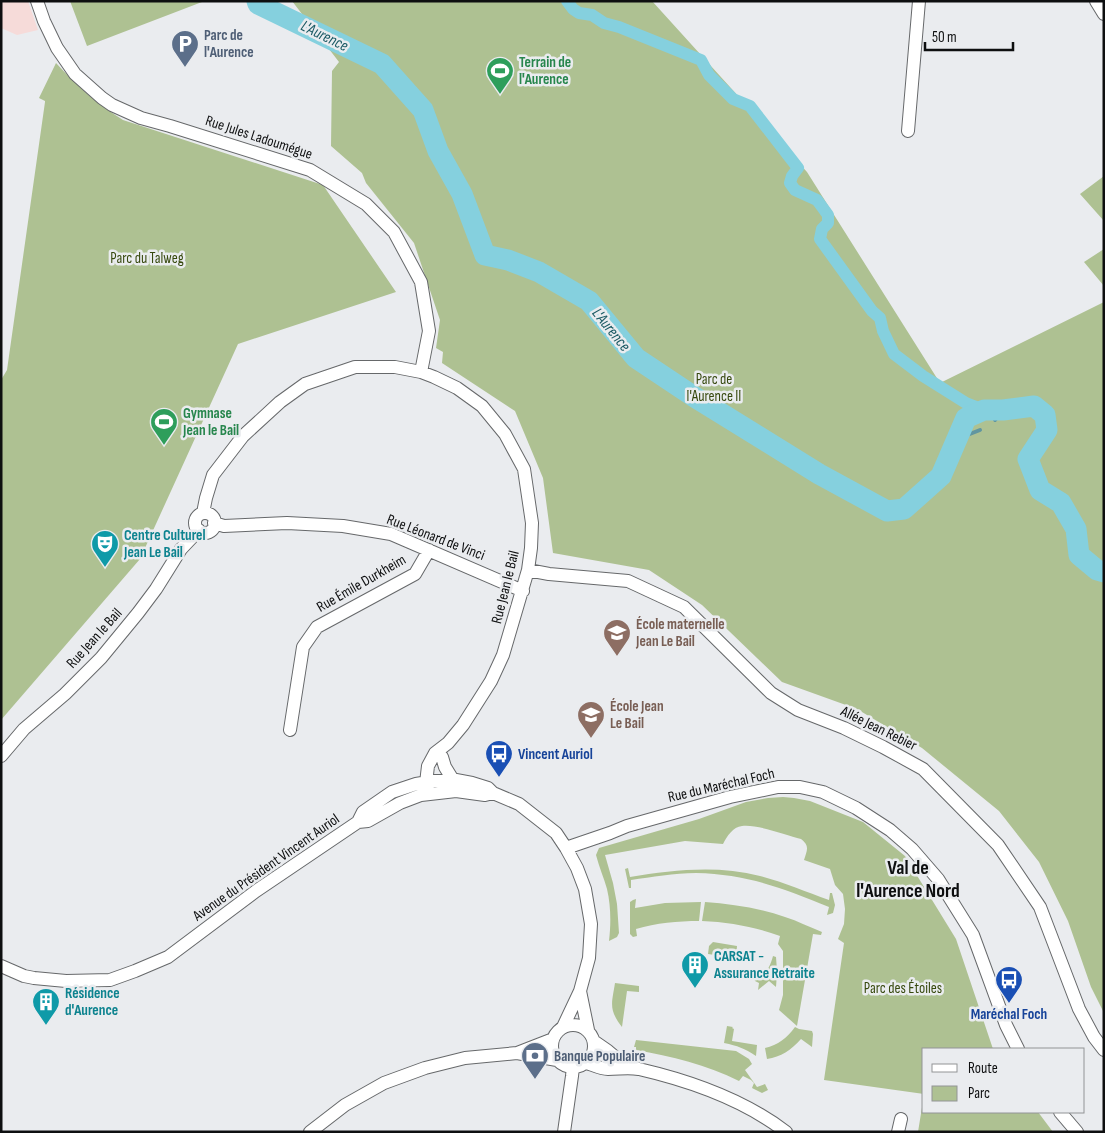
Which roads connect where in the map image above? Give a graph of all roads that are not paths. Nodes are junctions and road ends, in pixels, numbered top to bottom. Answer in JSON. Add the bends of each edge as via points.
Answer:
{"nodes":[{"id":1,"x":37,"y":1,"type":"edge"},
{"id":2,"x":919,"y":1,"type":"edge"},
{"id":3,"x":1096,"y":1,"type":"edge"},
{"id":4,"x":1104,"y":14,"type":"edge"},
{"id":5,"x":908,"y":131,"type":"dead end"},
{"id":6,"x":421,"y":372,"type":"junction"},
{"id":7,"x":203,"y":513,"type":"junction"},
{"id":8,"x":214,"y":523,"type":"junction"},
{"id":9,"x":199,"y":530,"type":"junction"},
{"id":10,"x":429,"y":550,"type":"junction"},
{"id":11,"x":528,"y":570,"type":"junction"},
{"id":12,"x":523,"y":591,"type":"junction"},
{"id":13,"x":290,"y":730,"type":"dead end"},
{"id":14,"x":448,"y":743,"type":"junction"},
{"id":15,"x":1,"y":756,"type":"edge"},
{"id":16,"x":442,"y":757,"type":"junction"},
{"id":17,"x":453,"y":780,"type":"junction"},
{"id":18,"x":431,"y":788,"type":"junction"},
{"id":19,"x":493,"y":794,"type":"junction"},
{"id":20,"x":566,"y":848,"type":"junction"},
{"id":21,"x":1,"y":966,"type":"edge"},
{"id":22,"x":580,"y":991,"type":"junction"},
{"id":23,"x":563,"y":1027,"type":"junction"},
{"id":24,"x":588,"y":1030,"type":"junction"},
{"id":25,"x":553,"y":1039,"type":"junction"},
{"id":26,"x":595,"y":1042,"type":"junction"},
{"id":27,"x":1018,"y":1048,"type":"edge"},
{"id":28,"x":1104,"y":1050,"type":"edge"},
{"id":29,"x":517,"y":1053,"type":"junction"},
{"id":30,"x":557,"y":1060,"type":"junction"},
{"id":31,"x":586,"y":1063,"type":"junction"},
{"id":32,"x":572,"y":1067,"type":"junction"},
{"id":33,"x":627,"y":1067,"type":"junction"},
{"id":34,"x":1061,"y":1113,"type":"edge"},
{"id":35,"x":900,"y":1118,"type":"dead end"},
{"id":36,"x":310,"y":1132,"type":"edge"},
{"id":37,"x":564,"y":1132,"type":"edge"},
{"id":38,"x":786,"y":1132,"type":"edge"},
{"id":39,"x":898,"y":1132,"type":"edge"},
{"id":40,"x":1077,"y":1132,"type":"edge"}],
"edges":[{"from":1,"to":6,"type":"street","name":"Rue Jules Ladoumégue","via":[[57,48],[75,74],[112,105],[141,118],[310,170],[366,204],[394,232],[421,282],[430,332]]},
{"from":2,"to":5,"type":"street"},
{"from":3,"to":4,"type":"street"},
{"from":6,"to":7,"type":"street","name":"Rue Jean le Bail","via":[[396,367],[355,368],[305,384],[243,436],[213,475]]},
{"from":6,"to":11,"type":"street","name":"Rue Jean le Bail","via":[[457,388],[482,406],[505,434],[524,469],[532,523]]},
{"from":7,"to":8,"type":"street","via":[[211,516]]},
{"from":7,"to":9,"type":"street","via":[[195,520]]},
{"from":8,"to":9,"type":"street","via":[[208,532]]},
{"from":8,"to":10,"type":"street","name":"Rue Léonard de Vinci","via":[[224,526],[343,526],[391,534]]},
{"from":9,"to":15,"type":"street","name":"Rue Jean le Bail","via":[[181,549],[138,613],[101,658],[24,728]]},
{"from":10,"to":12,"type":"street","name":"Rue Léonard de Vinci"},
{"from":10,"to":13,"type":"street","name":"Rue Émile Durkheim","via":[[415,574],[317,627],[303,647]]},
{"from":11,"to":12,"type":"street","name":"Rue Jean le Bail"},
{"from":11,"to":28,"type":"street","name":"Allée Jean Rebier","via":[[628,581],[684,607],[771,693],[798,710],[844,728],[923,769],[998,845],[1040,907],[1079,1009]]},
{"from":12,"to":14,"type":"street","name":"Rue Jean le Bail","via":[[503,655],[474,708]]},
{"from":14,"to":16,"type":"street"},
{"from":14,"to":18,"type":"street","name":"Rue Jean le Bail","via":[[434,753],[428,766],[426,776]]},
{"from":16,"to":17,"type":"street"},
{"from":16,"to":18,"type":"street"},
{"from":17,"to":18,"type":"street"},
{"from":17,"to":19,"type":"street","via":[[488,788]]},
{"from":18,"to":19,"type":"street"},
{"from":18,"to":21,"type":"street","name":"Avenue du Président Vincent Auriol","via":[[406,787],[392,792],[363,812],[358,822],[256,890],[168,957],[135,971],[110,980],[66,981],[24,976]]},
{"from":19,"to":20,"type":"street","via":[[519,804],[556,833]]},
{"from":20,"to":22,"type":"street","via":[[585,889],[591,924],[589,958]]},
{"from":20,"to":27,"type":"street","name":"Rue du Maréchal Foch","via":[[627,826],[730,797],[778,787],[823,792],[890,830],[912,848],[938,878],[973,935]]},
{"from":22,"to":23,"type":"street"},
{"from":22,"to":24,"type":"street"},
{"from":23,"to":24,"type":"street","via":[[576,1024]]},
{"from":23,"to":25,"type":"street"},
{"from":24,"to":26,"type":"street"},
{"from":25,"to":29,"type":"street"},
{"from":25,"to":30,"type":"street","via":[[552,1050]]},
{"from":26,"to":31,"type":"street","via":[[593,1054]]},
{"from":26,"to":33,"type":"street"},
{"from":29,"to":30,"type":"street"},
{"from":29,"to":36,"type":"street","via":[[465,1058],[384,1083],[345,1105]]},
{"from":30,"to":32,"type":"street"},
{"from":31,"to":32,"type":"street"},
{"from":31,"to":33,"type":"street","via":[[607,1069]]},
{"from":32,"to":37,"type":"street"},
{"from":33,"to":38,"type":"street","via":[[667,1076],[736,1101]]},
{"from":34,"to":40,"type":"street"},
{"from":35,"to":39,"type":"street"}]}
